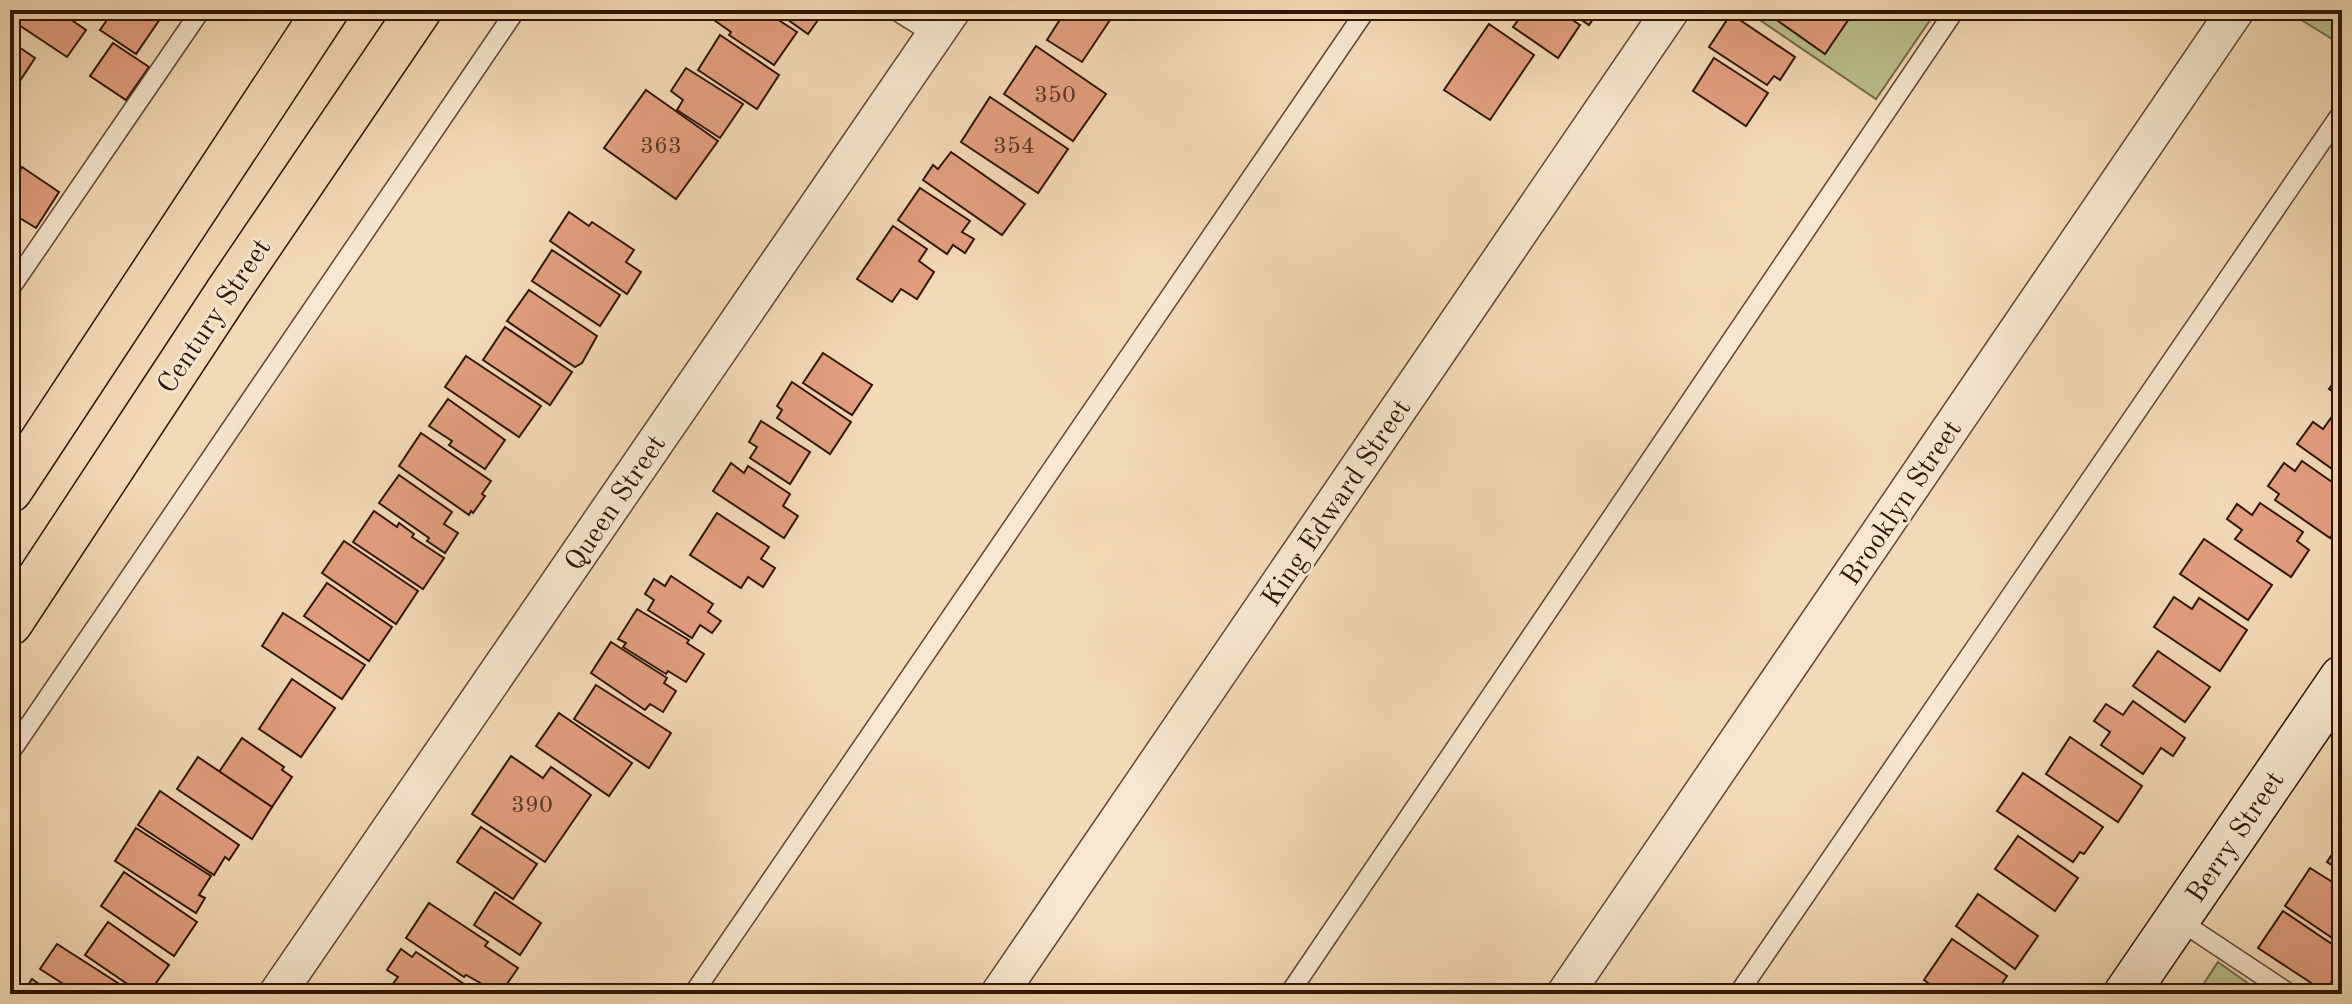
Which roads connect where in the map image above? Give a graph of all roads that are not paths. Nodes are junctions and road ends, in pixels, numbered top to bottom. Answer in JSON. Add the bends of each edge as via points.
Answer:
{"nodes":[{"id":1,"x":201,"y":10,"type":"edge"},
{"id":2,"x":326,"y":10,"type":"edge"},
{"id":3,"x":419,"y":10,"type":"edge"},
{"id":4,"x":516,"y":10,"type":"edge"},
{"id":5,"x":895,"y":10,"type":"edge"},
{"id":6,"x":1366,"y":10,"type":"edge"},
{"id":7,"x":1671,"y":10,"type":"edge"},
{"id":8,"x":1955,"y":10,"type":"edge"},
{"id":9,"x":2236,"y":10,"type":"edge"},
{"id":10,"x":943,"y":22,"type":"edge"},
{"id":11,"x":2342,"y":112,"type":"edge"},
{"id":12,"x":10,"y":289,"type":"edge"},
{"id":13,"x":10,"y":490,"type":"edge"},
{"id":14,"x":10,"y":623,"type":"edge"},
{"id":15,"x":2342,"y":678,"type":"edge"},
{"id":16,"x":10,"y":753,"type":"edge"},
{"id":17,"x":2177,"y":919,"type":"junction"},
{"id":18,"x":277,"y":994,"type":"edge"},
{"id":19,"x":693,"y":994,"type":"edge"},
{"id":20,"x":999,"y":994,"type":"edge"},
{"id":21,"x":1289,"y":994,"type":"edge"},
{"id":22,"x":1565,"y":994,"type":"edge"},
{"id":23,"x":1738,"y":994,"type":"edge"},
{"id":24,"x":2126,"y":994,"type":"edge"},
{"id":25,"x":2290,"y":994,"type":"edge"}],
"edges":[{"from":1,"to":12,"type":"lane"},
{"from":2,"to":13,"type":"main road"},
{"from":3,"to":14,"type":"main road","name":"Century Street"},
{"from":4,"to":16,"type":"lane"},
{"from":5,"to":10,"type":"lane"},
{"from":6,"to":19,"type":"lane"},
{"from":7,"to":20,"type":"street","name":"King Edward Street"},
{"from":8,"to":21,"type":"lane"},
{"from":9,"to":22,"type":"street","name":"Brooklyn Street"},
{"from":10,"to":18,"type":"street","name":"Queen Street"},
{"from":11,"to":23,"type":"lane"},
{"from":15,"to":17,"type":"street","name":"Berry Street"},
{"from":17,"to":24,"type":"street","name":"Berry Street"},
{"from":17,"to":25,"type":"lane"}]}
